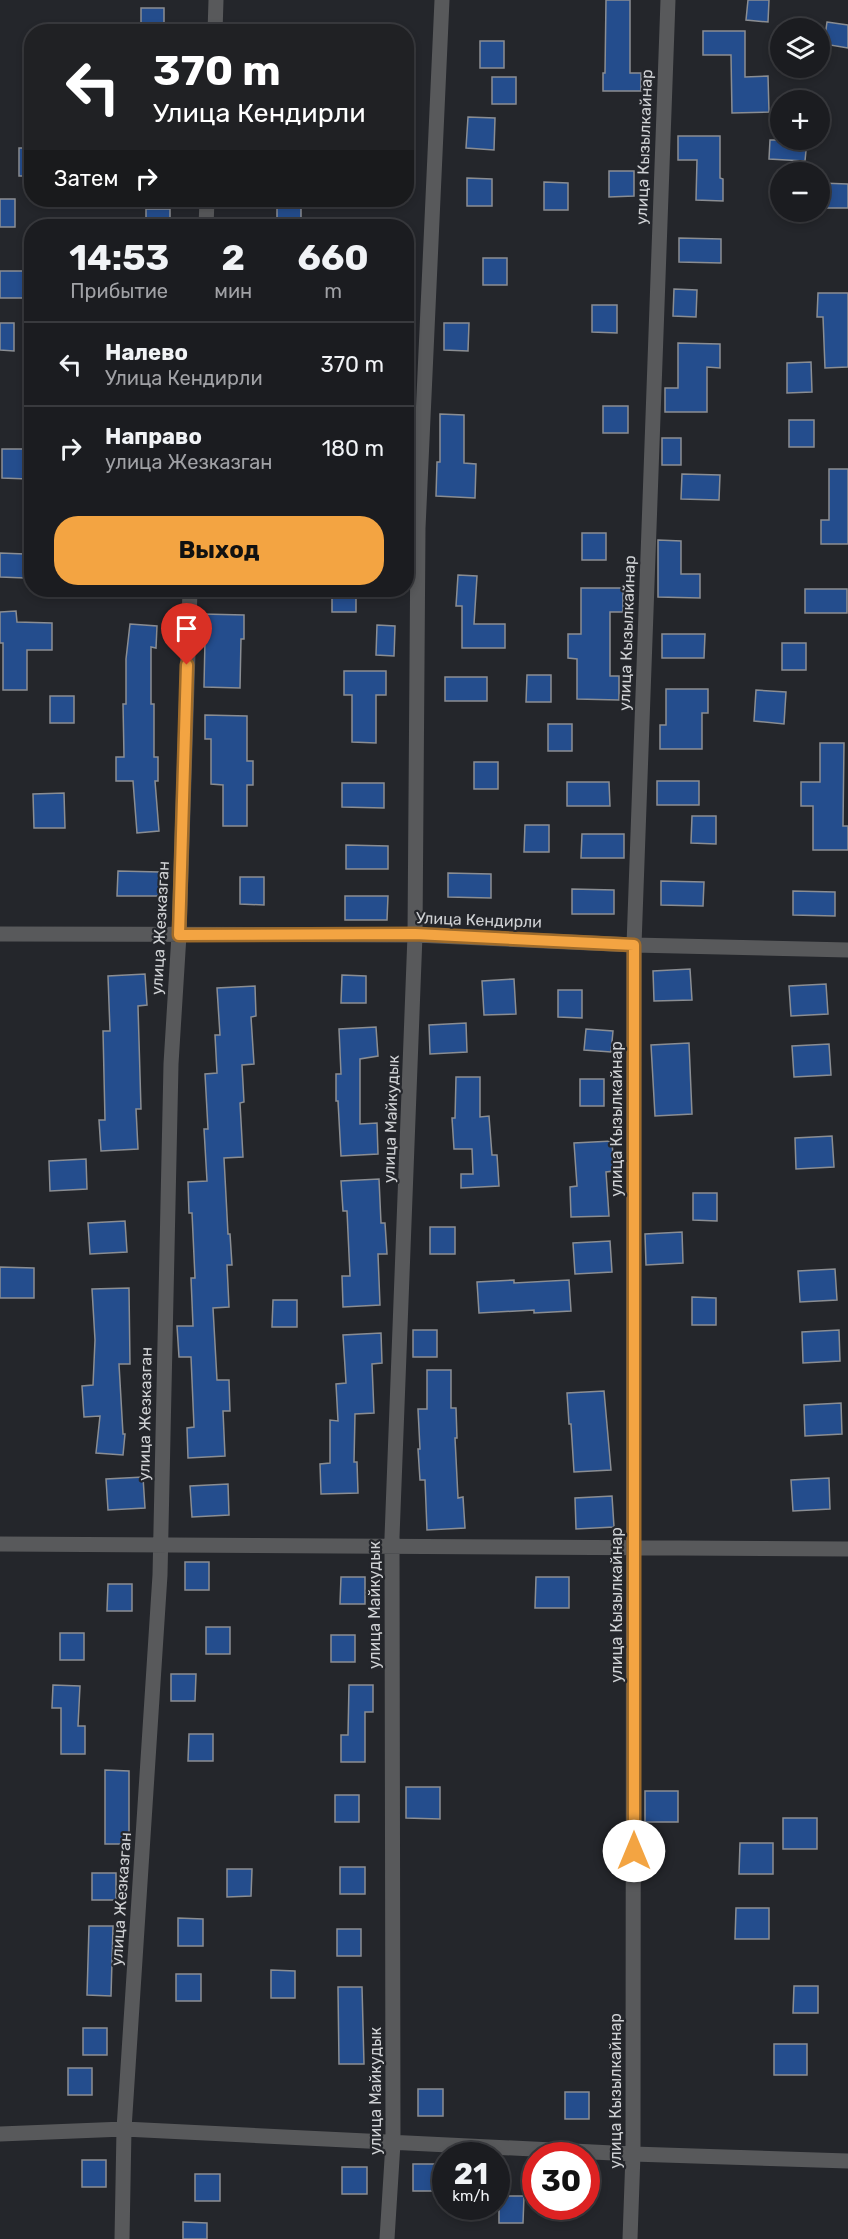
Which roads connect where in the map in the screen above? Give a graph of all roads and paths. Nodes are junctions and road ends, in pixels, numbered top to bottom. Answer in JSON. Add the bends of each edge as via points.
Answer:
{"nodes":[{"id":1,"x":216,"y":0,"type":"edge"},
{"id":2,"x":442,"y":0,"type":"edge"},
{"id":3,"x":668,"y":0,"type":"edge"},
{"id":4,"x":215,"y":24,"type":"edge"},
{"id":5,"x":190,"y":597,"type":"edge"},
{"id":6,"x":0,"y":934,"type":"edge"},
{"id":7,"x":415,"y":934,"type":"junction"},
{"id":8,"x":179,"y":935,"type":"junction"},
{"id":9,"x":634,"y":945,"type":"junction"},
{"id":10,"x":848,"y":950,"type":"edge"},
{"id":11,"x":0,"y":1544,"type":"edge"},
{"id":12,"x":160,"y":1545,"type":"junction"},
{"id":13,"x":392,"y":1547,"type":"junction"},
{"id":14,"x":634,"y":1548,"type":"junction"},
{"id":15,"x":848,"y":1549,"type":"edge"},
{"id":16,"x":124,"y":2129,"type":"junction"},
{"id":17,"x":0,"y":2134,"type":"edge"},
{"id":18,"x":393,"y":2143,"type":"junction"},
{"id":19,"x":633,"y":2154,"type":"junction"},
{"id":20,"x":848,"y":2161,"type":"edge"},
{"id":21,"x":122,"y":2239,"type":"edge"},
{"id":22,"x":387,"y":2239,"type":"edge"},
{"id":23,"x":630,"y":2239,"type":"edge"}],
"edges":[{"from":1,"to":4,"type":"street"},
{"from":2,"to":7,"type":"street","name":"улица Майкудык","via":[[418,528]]},
{"from":3,"to":9,"type":"street","name":"улица Кызылкайнар"},
{"from":5,"to":8,"type":"street","name":"улица Жезказган"},
{"from":6,"to":8,"type":"street","name":"Улица Кендирли"},
{"from":7,"to":8,"type":"street","name":"Улица Кендирли"},
{"from":7,"to":9,"type":"street","name":"Улица Кендирли"},
{"from":7,"to":13,"type":"street","name":"улица Майкудык"},
{"from":8,"to":12,"type":"street","name":"улица Жезказган","via":[[171,1064]]},
{"from":9,"to":10,"type":"street","name":"Улица Кендирли"},
{"from":9,"to":14,"type":"street","name":"улица Кызылкайнар"},
{"from":11,"to":12,"type":"street"},
{"from":12,"to":13,"type":"street"},
{"from":12,"to":16,"type":"street","name":"улица Жезказган"},
{"from":13,"to":14,"type":"street"},
{"from":13,"to":18,"type":"street","name":"улица Майкудык"},
{"from":14,"to":15,"type":"street"},
{"from":14,"to":19,"type":"street","name":"улица Кызылкайнар"},
{"from":16,"to":17,"type":"street"},
{"from":16,"to":18,"type":"street"},
{"from":16,"to":21,"type":"street","name":"улица Жезказган"},
{"from":18,"to":19,"type":"street"},
{"from":18,"to":22,"type":"street","name":"улица Майкудык"},
{"from":19,"to":20,"type":"street"},
{"from":19,"to":23,"type":"street","name":"улица Кызылкайнар"}]}
